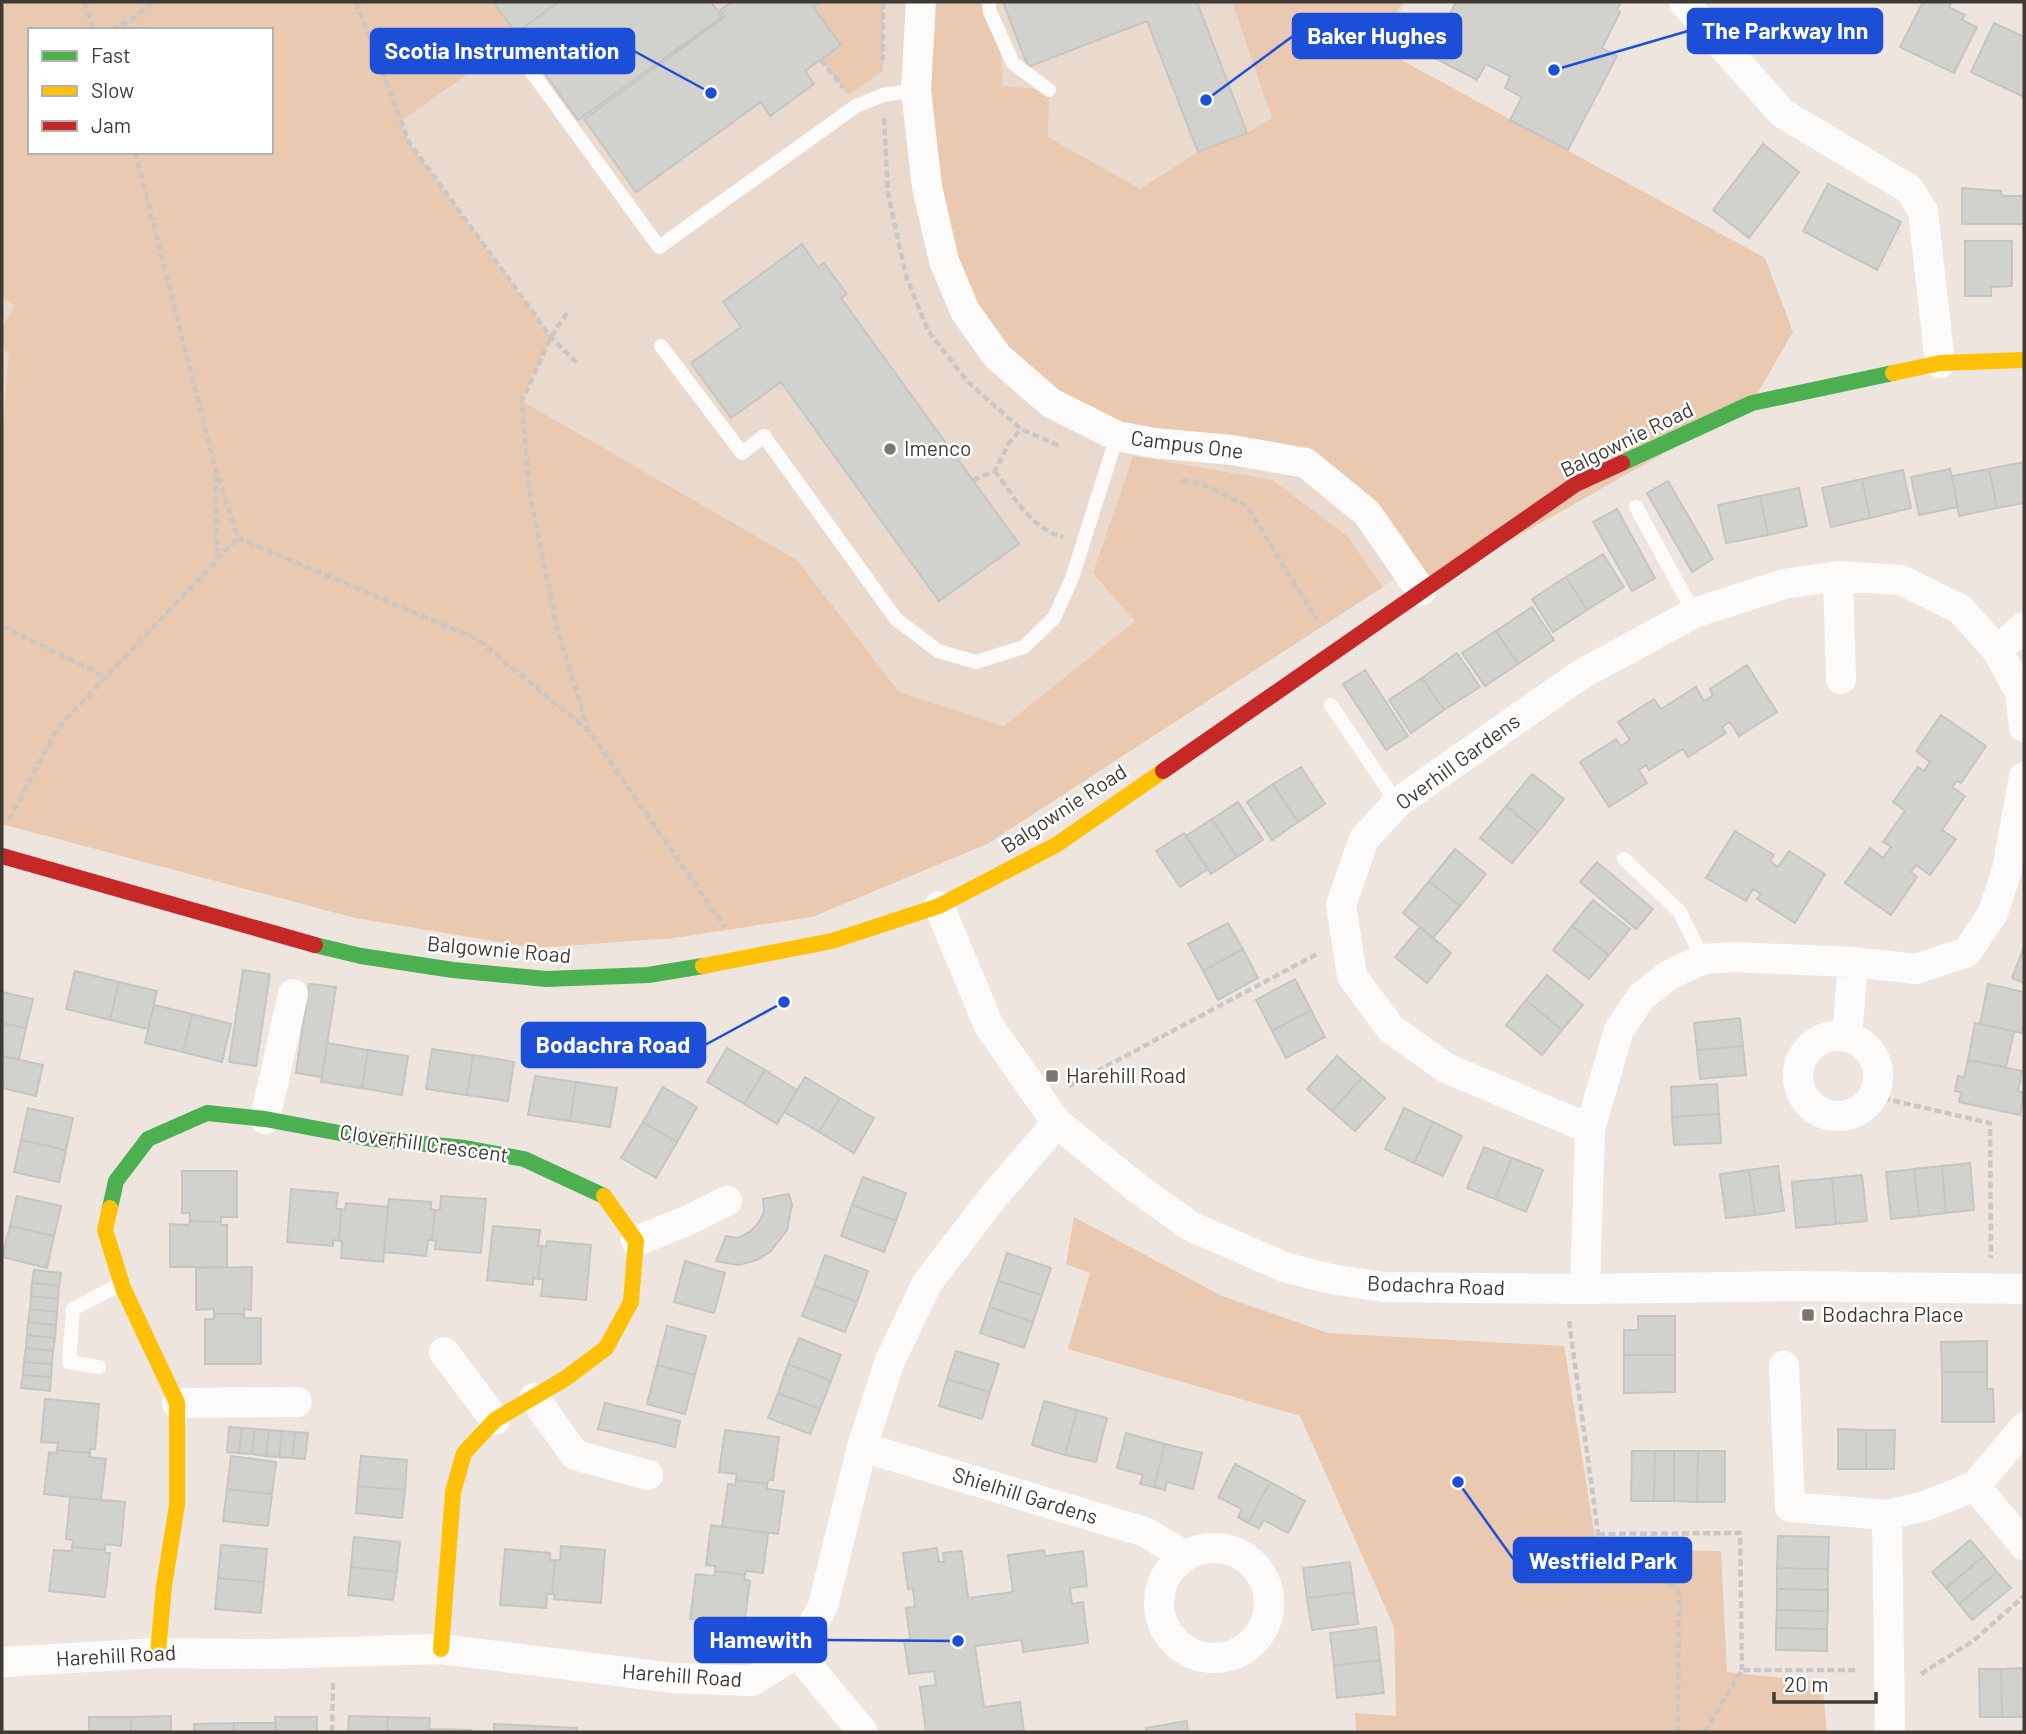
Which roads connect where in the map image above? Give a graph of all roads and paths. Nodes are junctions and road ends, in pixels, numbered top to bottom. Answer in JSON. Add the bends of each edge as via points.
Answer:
{"nodes":[{"id":1,"x":84,"y":2,"type":"edge"},
{"id":2,"x":153,"y":2,"type":"edge"},
{"id":3,"x":356,"y":2,"type":"edge"},
{"id":4,"x":921,"y":2,"type":"edge"},
{"id":5,"x":989,"y":2,"type":"edge"},
{"id":6,"x":1684,"y":2,"type":"edge"},
{"id":7,"x":93,"y":28,"type":"edge"},
{"id":8,"x":116,"y":28,"type":"edge"},
{"id":9,"x":528,"y":50,"type":"dead end"},
{"id":10,"x":821,"y":60,"type":"dead end"},
{"id":11,"x":916,"y":90,"type":"junction"},
{"id":12,"x":1049,"y":90,"type":"dead end"},
{"id":13,"x":856,"y":106,"type":"junction"},
{"id":14,"x":136,"y":154,"type":"edge"},
{"id":15,"x":568,"y":313,"type":"dead end"},
{"id":16,"x":551,"y":337,"type":"junction"},
{"id":17,"x":661,"y":346,"type":"dead end"},
{"id":18,"x":2024,"y":360,"type":"edge"},
{"id":19,"x":1940,"y":363,"type":"junction"},
{"id":20,"x":578,"y":364,"type":"dead end"},
{"id":21,"x":1021,"y":429,"type":"dead end"},
{"id":22,"x":1118,"y":436,"type":"junction"},
{"id":23,"x":216,"y":471,"type":"junction"},
{"id":24,"x":995,"y":471,"type":"junction"},
{"id":25,"x":973,"y":480,"type":"dead end"},
{"id":26,"x":1636,"y":507,"type":"dead end"},
{"id":27,"x":238,"y":538,"type":"junction"},
{"id":28,"x":1084,"y":543,"type":"junction"},
{"id":29,"x":217,"y":560,"type":"junction"},
{"id":30,"x":1838,"y":576,"type":"junction"},
{"id":31,"x":1421,"y":591,"type":"junction"},
{"id":32,"x":1694,"y":613,"type":"junction"},
{"id":33,"x":2,"y":626,"type":"edge"},
{"id":34,"x":2024,"y":626,"type":"edge"},
{"id":35,"x":1997,"y":650,"type":"junction"},
{"id":36,"x":106,"y":677,"type":"junction"},
{"id":37,"x":1841,"y":679,"type":"dead end"},
{"id":38,"x":1331,"y":705,"type":"dead end"},
{"id":39,"x":2024,"y":727,"type":"edge"},
{"id":40,"x":589,"y":731,"type":"junction"},
{"id":41,"x":2024,"y":777,"type":"edge"},
{"id":42,"x":1397,"y":803,"type":"junction"},
{"id":43,"x":8,"y":822,"type":"dead end"},
{"id":44,"x":2,"y":856,"type":"edge"},
{"id":45,"x":1624,"y":859,"type":"dead end"},
{"id":46,"x":939,"y":906,"type":"junction"},
{"id":47,"x":725,"y":926,"type":"dead end"},
{"id":48,"x":1346,"y":938,"type":"junction"},
{"id":49,"x":1703,"y":959,"type":"junction"},
{"id":50,"x":1853,"y":962,"type":"junction"},
{"id":51,"x":293,"y":994,"type":"dead end"},
{"id":52,"x":1847,"y":1037,"type":"junction"},
{"id":53,"x":1873,"y":1096,"type":"junction"},
{"id":54,"x":1048,"y":1112,"type":"junction"},
{"id":55,"x":265,"y":1119,"type":"junction"},
{"id":56,"x":1590,"y":1129,"type":"junction"},
{"id":57,"x":727,"y":1201,"type":"dead end"},
{"id":58,"x":636,"y":1241,"type":"junction"},
{"id":59,"x":122,"y":1283,"type":"junction"},
{"id":60,"x":1992,"y":1288,"type":"junction"},
{"id":61,"x":1585,"y":1289,"type":"junction"},
{"id":62,"x":2024,"y":1289,"type":"edge"},
{"id":63,"x":444,"y":1352,"type":"dead end"},
{"id":64,"x":1784,"y":1366,"type":"dead end"},
{"id":65,"x":99,"y":1367,"type":"dead end"},
{"id":66,"x":534,"y":1398,"type":"junction"},
{"id":67,"x":297,"y":1402,"type":"dead end"},
{"id":68,"x":177,"y":1403,"type":"junction"},
{"id":69,"x":495,"y":1420,"type":"junction"},
{"id":70,"x":2024,"y":1428,"type":"edge"},
{"id":71,"x":862,"y":1447,"type":"junction"},
{"id":72,"x":648,"y":1475,"type":"dead end"},
{"id":73,"x":1975,"y":1486,"type":"junction"},
{"id":74,"x":1887,"y":1515,"type":"junction"},
{"id":75,"x":1598,"y":1534,"type":"junction"},
{"id":76,"x":2024,"y":1545,"type":"edge"},
{"id":77,"x":1184,"y":1555,"type":"dead end"},
{"id":78,"x":2024,"y":1596,"type":"edge"},
{"id":79,"x":441,"y":1649,"type":"junction"},
{"id":80,"x":333,"y":1651,"type":"junction"},
{"id":81,"x":158,"y":1653,"type":"junction"},
{"id":82,"x":797,"y":1653,"type":"junction"},
{"id":83,"x":2,"y":1662,"type":"edge"},
{"id":84,"x":1742,"y":1670,"type":"junction"},
{"id":85,"x":1888,"y":1670,"type":"junction"},
{"id":86,"x":332,"y":1732,"type":"edge"},
{"id":87,"x":863,"y":1732,"type":"edge"},
{"id":88,"x":1678,"y":1732,"type":"edge"},
{"id":89,"x":1705,"y":1732,"type":"edge"},
{"id":90,"x":1890,"y":1732,"type":"edge"}],
"edges":[{"from":1,"to":7,"type":"path"},
{"from":2,"to":8,"type":"path"},
{"from":3,"to":16,"type":"path","via":[[409,142]]},
{"from":4,"to":11,"type":"street","name":"Campus One"},
{"from":5,"to":12,"type":"lane","via":[[1013,63]]},
{"from":6,"to":19,"type":"street","via":[[1782,113],[1909,189],[1923,211]]},
{"from":9,"to":13,"type":"lane","via":[[520,56],[659,247]]},
{"from":10,"to":13,"type":"path"},
{"from":11,"to":13,"type":"lane","via":[[883,95]]},
{"from":11,"to":22,"type":"street","name":"Campus One","via":[[927,187],[944,261],[965,311],[998,356],[1051,403]]},
{"from":14,"to":23,"type":"path"},
{"from":15,"to":16,"type":"path"},
{"from":16,"to":20,"type":"path"},
{"from":16,"to":40,"type":"path","via":[[522,401],[529,489],[556,624]]},
{"from":17,"to":28,"type":"lane","via":[[742,453],[764,436],[896,618],[938,651],[976,662],[1024,647],[1054,618]]},
{"from":18,"to":19,"type":"street","name":"Balgownie Road"},
{"from":19,"to":31,"type":"street","name":"Balgownie Road","via":[[1752,403],[1576,484]]},
{"from":21,"to":24,"type":"path"},
{"from":22,"to":28,"type":"lane"},
{"from":22,"to":31,"type":"street","name":"Campus One","via":[[1306,463],[1367,513]]},
{"from":23,"to":27,"type":"path"},
{"from":23,"to":29,"type":"path"},
{"from":24,"to":25,"type":"path"},
{"from":24,"to":28,"type":"path","via":[[1027,516],[1051,534]]},
{"from":26,"to":32,"type":"lane"},
{"from":27,"to":29,"type":"path"},
{"from":27,"to":40,"type":"path","via":[[477,639]]},
{"from":29,"to":36,"type":"path"},
{"from":30,"to":32,"type":"street","name":"Overhill Gardens","via":[[1784,584]]},
{"from":30,"to":35,"type":"street","name":"Overhill Gardens","via":[[1901,580],[1959,609]]},
{"from":30,"to":37,"type":"street"},
{"from":31,"to":46,"type":"street","name":"Balgownie Road","via":[[1056,845]]},
{"from":32,"to":42,"type":"street","name":"Overhill Gardens","via":[[1580,675]]},
{"from":33,"to":36,"type":"path"},
{"from":34,"to":35,"type":"street"},
{"from":35,"to":39,"type":"street","name":"Overhill Gardens","via":[[2020,692]]},
{"from":36,"to":43,"type":"path","via":[[55,730]]},
{"from":38,"to":42,"type":"lane"},
{"from":40,"to":47,"type":"path"},
{"from":41,"to":50,"type":"street","via":[[2004,881],[1993,913],[1967,952],[1916,968]]},
{"from":42,"to":48,"type":"street","name":"Overhill Gardens","via":[[1364,839],[1341,905]]},
{"from":44,"to":46,"type":"street","name":"Balgownie Road","via":[[362,956],[546,979],[648,975],[748,959],[832,941]]},
{"from":45,"to":49,"type":"lane","via":[[1679,911]]},
{"from":46,"to":54,"type":"street","name":"Bodachra Road","via":[[989,1026]]},
{"from":48,"to":54,"type":"path"},
{"from":48,"to":56,"type":"street","name":"Overhill Gardens","via":[[1352,976],[1390,1028],[1446,1068]]},
{"from":49,"to":50,"type":"street"},
{"from":49,"to":56,"type":"street","via":[[1669,975],[1641,997],[1619,1030]]},
{"from":50,"to":52,"type":"street"},
{"from":51,"to":55,"type":"street"},
{"from":52,"to":53,"type":"street","via":[[1861,1043],[1877,1067]]},
{"from":52,"to":53,"type":"street","via":[[1819,1041],[1807,1051],[1800,1063],[1801,1093],[1821,1113],[1836,1117],[1863,1108]]},
{"from":53,"to":60,"type":"path","via":[[1990,1123]]},
{"from":54,"to":61,"type":"street","name":"Bodachra Road","via":[[1137,1188],[1192,1227],[1287,1268],[1383,1287]]},
{"from":54,"to":71,"type":"street","name":"Harehill Road","via":[[994,1196],[926,1283],[889,1363]]},
{"from":55,"to":58,"type":"street","name":"Cloverhill Crescent","via":[[524,1159],[603,1194]]},
{"from":55,"to":59,"type":"street","name":"Cloverhill Crescent","via":[[207,1113],[148,1139],[116,1181],[105,1230]]},
{"from":56,"to":61,"type":"street"},
{"from":57,"to":58,"type":"street"},
{"from":58,"to":66,"type":"street","via":[[631,1302],[606,1348]]},
{"from":59,"to":65,"type":"lane","via":[[74,1309],[69,1362]]},
{"from":59,"to":68,"type":"street","name":"Cloverhill Crescent"},
{"from":60,"to":61,"type":"street","name":"Bodachra Road"},
{"from":60,"to":62,"type":"street","name":"Bodachra Road"},
{"from":61,"to":75,"type":"path","via":[[1568,1323]]},
{"from":63,"to":69,"type":"street"},
{"from":64,"to":74,"type":"street","via":[[1790,1507]]},
{"from":66,"to":69,"type":"street"},
{"from":66,"to":72,"type":"street","via":[[575,1455]]},
{"from":67,"to":68,"type":"street"},
{"from":68,"to":81,"type":"street","name":"Cloverhill Crescent","via":[[177,1505]]},
{"from":69,"to":79,"type":"street","via":[[464,1453],[453,1492]]},
{"from":70,"to":73,"type":"street"},
{"from":71,"to":77,"type":"street","name":"Shielhill Gardens","via":[[1145,1532]]},
{"from":71,"to":82,"type":"street","name":"Harehill Road","via":[[823,1606]]},
{"from":73,"to":74,"type":"street"},
{"from":73,"to":76,"type":"street"},
{"from":74,"to":85,"type":"street"},
{"from":75,"to":84,"type":"path","via":[[1740,1533]]},
{"from":75,"to":88,"type":"path","via":[[1602,1562],[1630,1575],[1664,1578],[1679,1592]]},
{"from":78,"to":85,"type":"path","via":[[1973,1641],[1920,1675]]},
{"from":79,"to":80,"type":"street","name":"Harehill Road"},
{"from":79,"to":82,"type":"street","name":"Harehill Road","via":[[673,1678],[752,1681]]},
{"from":80,"to":81,"type":"street","name":"Harehill Road"},
{"from":80,"to":86,"type":"path"},
{"from":81,"to":83,"type":"street","name":"Harehill Road"},
{"from":82,"to":87,"type":"street"},
{"from":84,"to":85,"type":"path"},
{"from":84,"to":89,"type":"path"},
{"from":85,"to":90,"type":"street"}]}
